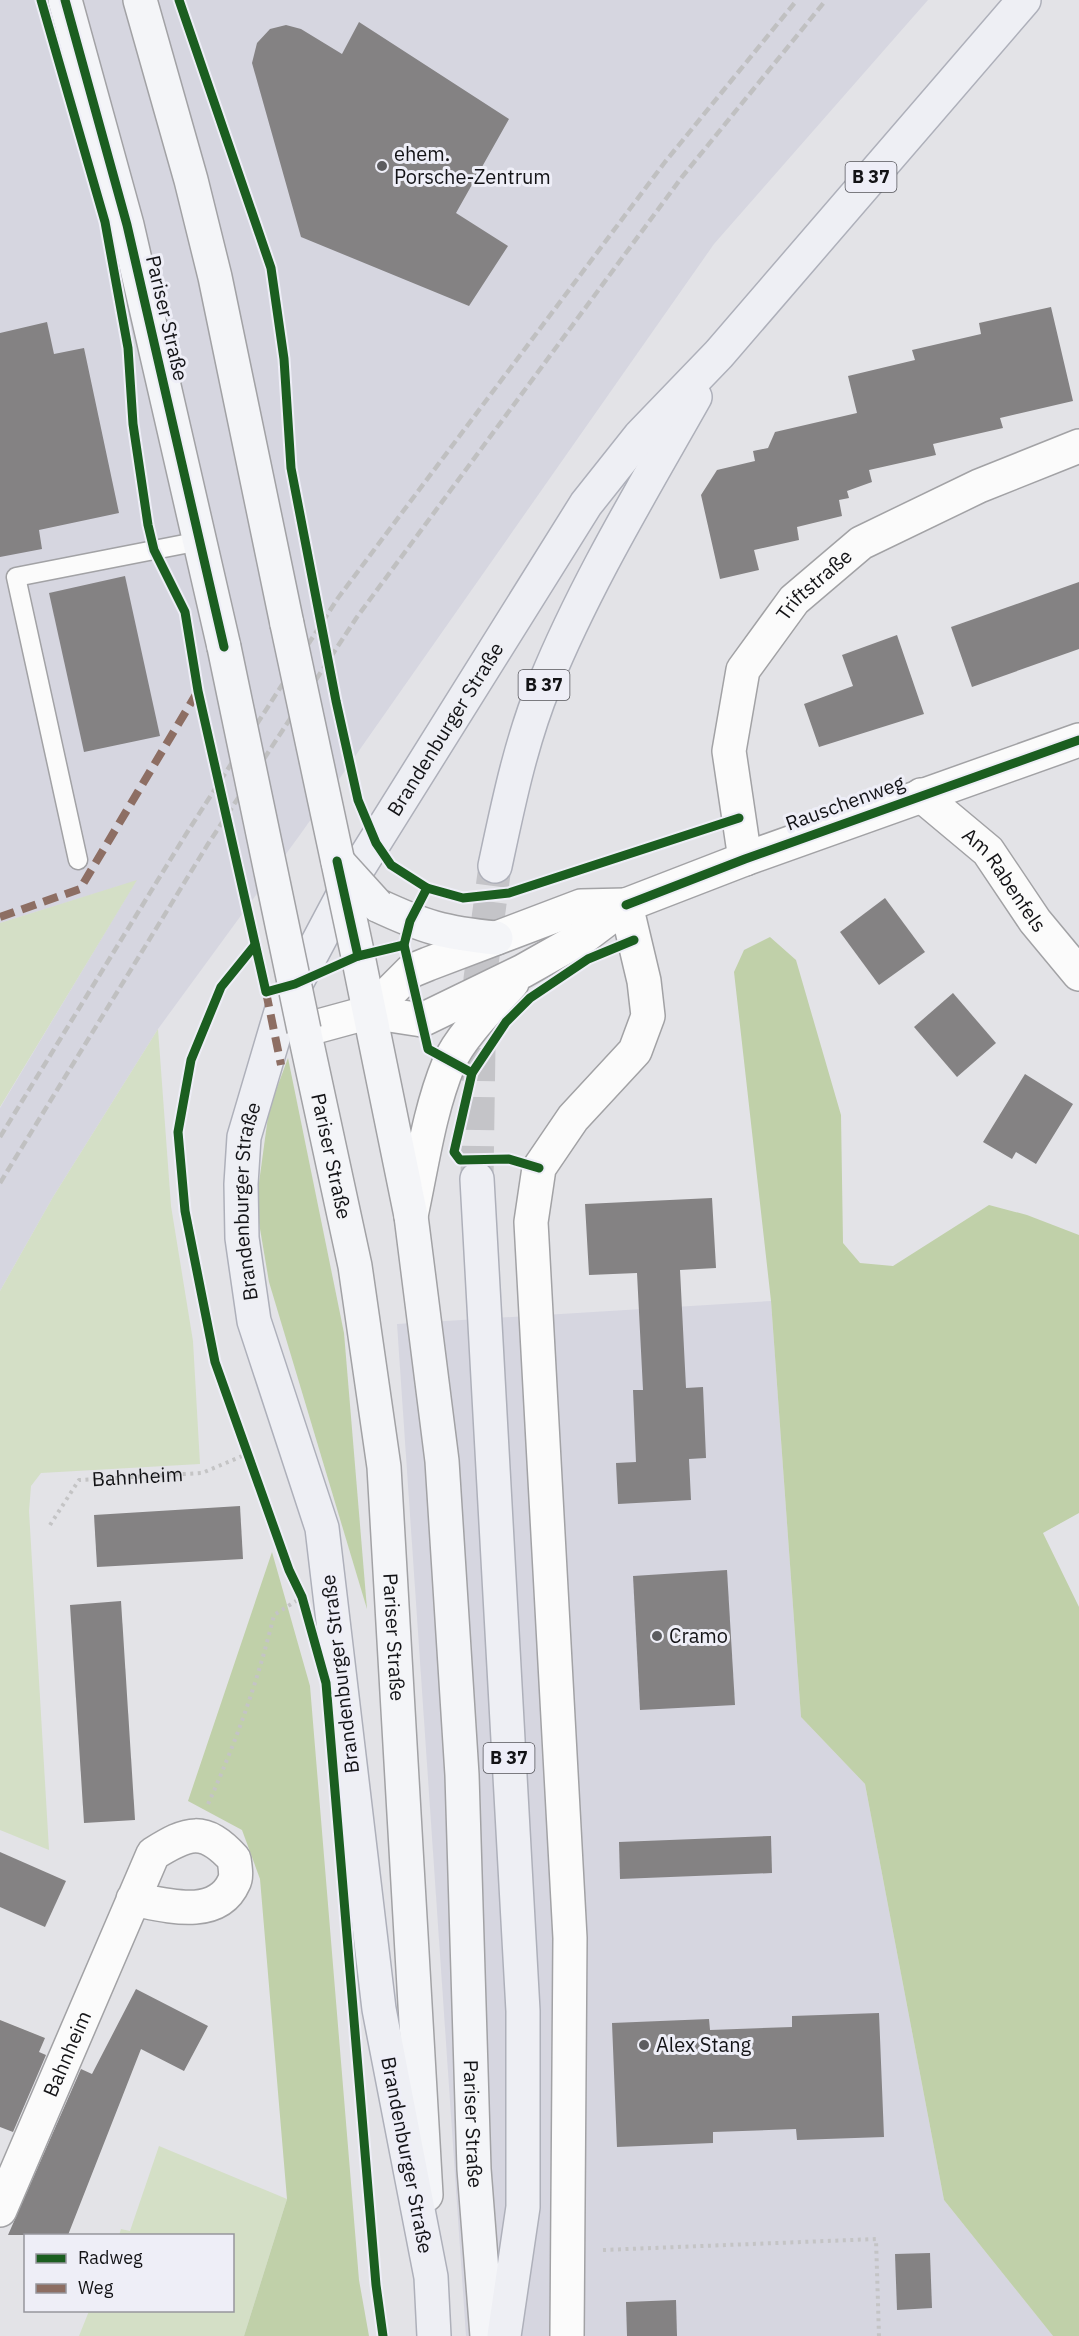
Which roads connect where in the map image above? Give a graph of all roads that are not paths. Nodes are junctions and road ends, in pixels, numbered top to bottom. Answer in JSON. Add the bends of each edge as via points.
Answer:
{"nodes":[{"id":1,"x":65,"y":0,"type":"edge"},
{"id":2,"x":140,"y":0,"type":"edge"},
{"id":3,"x":1024,"y":0,"type":"edge"},
{"id":4,"x":719,"y":354,"type":"junction"},
{"id":5,"x":1079,"y":446,"type":"edge"},
{"id":6,"x":200,"y":541,"type":"junction"},
{"id":7,"x":1079,"y":740,"type":"edge"},
{"id":8,"x":921,"y":795,"type":"junction"},
{"id":9,"x":745,"y":859,"type":"junction"},
{"id":10,"x":78,"y":860,"type":"dead end"},
{"id":11,"x":337,"y":861,"type":"junction"},
{"id":12,"x":495,"y":866,"type":"tunnel mouth"},
{"id":13,"x":626,"y":905,"type":"junction"},
{"id":14,"x":496,"y":938,"type":"junction"},
{"id":15,"x":523,"y":971,"type":"junction"},
{"id":16,"x":1079,"y":974,"type":"edge"},
{"id":17,"x":370,"y":1012,"type":"junction"},
{"id":18,"x":304,"y":1030,"type":"junction"},
{"id":19,"x":477,"y":1179,"type":"tunnel mouth"},
{"id":20,"x":411,"y":1216,"type":"junction"},
{"id":21,"x":134,"y":1899,"type":"junction"},
{"id":22,"x":0,"y":2210,"type":"edge"},
{"id":23,"x":430,"y":2277,"type":"junction"},
{"id":24,"x":434,"y":2336,"type":"edge"},
{"id":25,"x":487,"y":2336,"type":"edge"},
{"id":26,"x":504,"y":2336,"type":"edge"},
{"id":27,"x":567,"y":2336,"type":"edge"}],
"edges":[{"from":1,"to":6,"type":"main road","name":"Pariser Straße","via":[[127,225]]},
{"from":2,"to":11,"type":"main road","name":"Pariser Straße","bridge":true,"via":[[215,277]]},
{"from":3,"to":4,"type":"main road","name":"Brandenburger Straße","number":"B 37"},
{"from":4,"to":12,"type":"main road","name":"Brandenburger Straße","number":"B 37","via":[[588,589],[544,684],[516,771]]},
{"from":4,"to":23,"type":"main road","name":"Brandenburger Straße","number":"B 37","via":[[640,436],[586,504],[351,880],[281,1012],[244,1137],[242,1238],[254,1321],[322,1528],[379,2009]]},
{"from":5,"to":9,"type":"street","name":"Triftstraße","via":[[979,486],[861,543],[794,600],[743,670],[729,751]]},
{"from":6,"to":10,"type":"lane","via":[[16,577]]},
{"from":6,"to":18,"type":"main road","name":"Pariser Straße","bridge":true},
{"from":7,"to":8,"type":"street","name":"Rauschenweg"},
{"from":8,"to":9,"type":"street","name":"Rauschenweg"},
{"from":8,"to":16,"type":"street","name":"Am Rabenfels","via":[[988,851],[1035,921]]},
{"from":9,"to":13,"type":"street","name":"Rauschenweg"},
{"from":11,"to":14,"type":"main road","bridge":true,"via":[[377,905],[447,933]]},
{"from":11,"to":17,"type":"main road","name":"Pariser Straße","bridge":true},
{"from":13,"to":14,"type":"street","name":"Rauschenweg","via":[[581,906]]},
{"from":13,"to":15,"type":"street","name":"Rauschenweg","via":[[585,936]]},
{"from":13,"to":27,"type":"street","via":[[648,1016],[634,1051],[573,1118],[539,1168],[531,1222],[570,1938]]},
{"from":14,"to":17,"type":"street","name":"Rauschenweg","via":[[411,971]]},
{"from":15,"to":17,"type":"street","name":"Rauschenweg","via":[[422,1020]]},
{"from":15,"to":20,"type":"street","via":[[449,1061]]},
{"from":17,"to":18,"type":"street"},
{"from":17,"to":20,"type":"main road","name":"Pariser Straße"},
{"from":18,"to":23,"type":"main road","name":"Pariser Straße","via":[[355,1266],[384,1467]]},
{"from":19,"to":26,"type":"main road","number":"B 37","via":[[523,2011],[523,2207]]},
{"from":20,"to":25,"type":"main road","name":"Pariser Straße","via":[[442,1461],[462,1775],[474,2169]]},
{"from":21,"to":21,"type":"street","name":"Bahnheim","via":[[184,1909],[220,1901],[235,1881],[234,1859],[219,1842],[194,1835],[173,1842],[153,1854]]},
{"from":21,"to":22,"type":"street","name":"Bahnheim"},
{"from":23,"to":24,"type":"main road","name":"Pariser Straße"}]}
